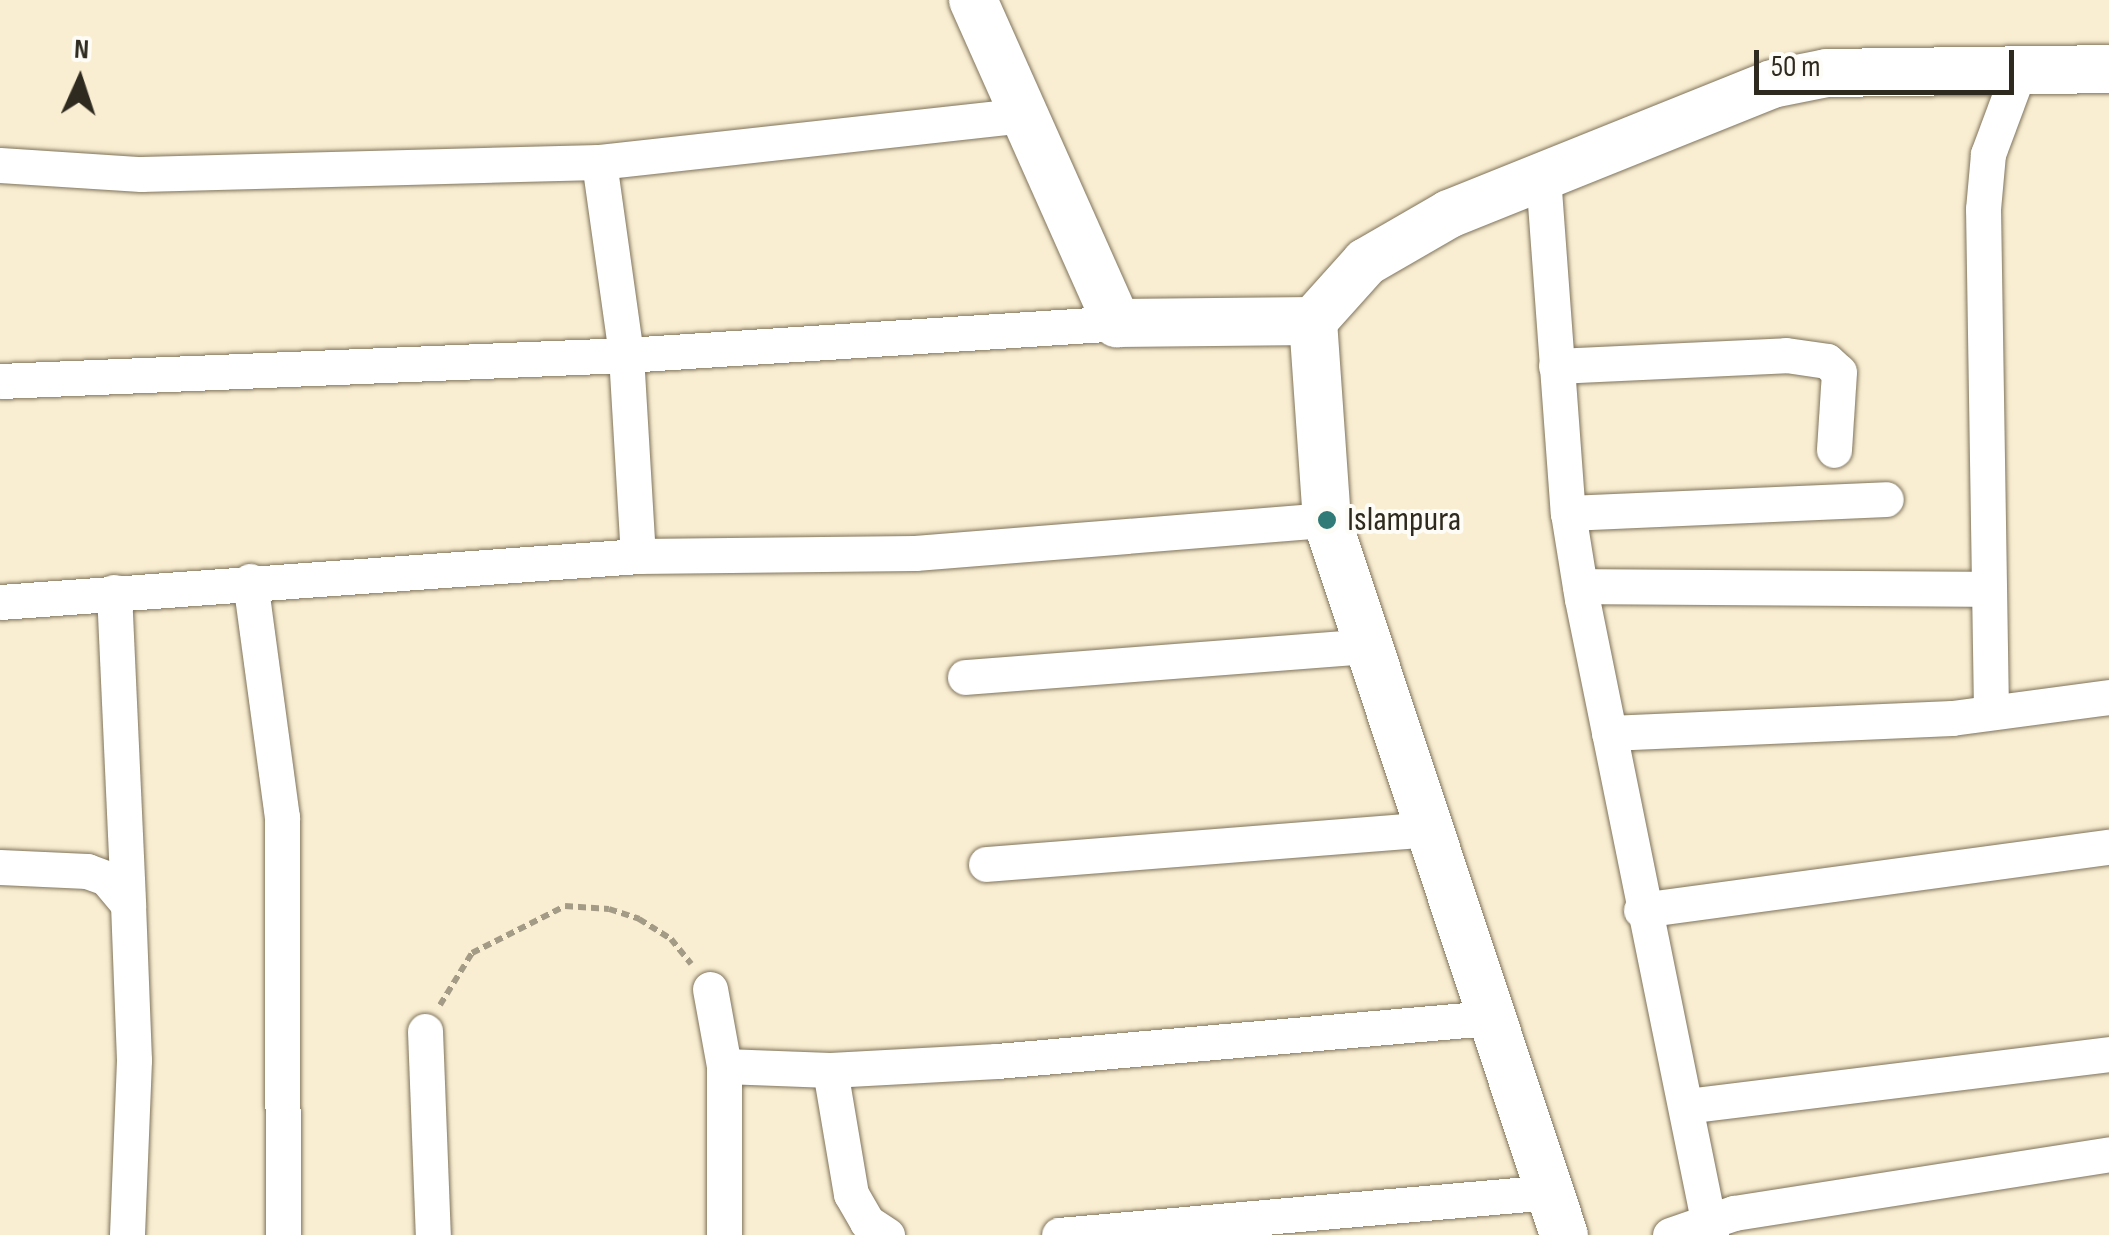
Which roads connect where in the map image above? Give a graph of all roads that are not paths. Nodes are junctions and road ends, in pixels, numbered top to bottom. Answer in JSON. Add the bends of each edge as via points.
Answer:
{"nodes":[{"id":1,"x":974,"y":0,"type":"edge"},
{"id":2,"x":2020,"y":68,"type":"junction"},
{"id":3,"x":2109,"y":69,"type":"edge"},
{"id":4,"x":1024,"y":115,"type":"junction"},
{"id":5,"x":599,"y":162,"type":"junction"},
{"id":6,"x":0,"y":165,"type":"edge"},
{"id":7,"x":1542,"y":176,"type":"junction"},
{"id":8,"x":1313,"y":321,"type":"junction"},
{"id":9,"x":1117,"y":323,"type":"junction"},
{"id":10,"x":626,"y":355,"type":"junction"},
{"id":11,"x":1556,"y":366,"type":"junction"},
{"id":12,"x":0,"y":381,"type":"edge"},
{"id":13,"x":1834,"y":450,"type":"dead end"},
{"id":14,"x":1886,"y":499,"type":"dead end"},
{"id":15,"x":1568,"y":513,"type":"junction"},
{"id":16,"x":1326,"y":520,"type":"junction"},
{"id":17,"x":638,"y":556,"type":"junction"},
{"id":18,"x":250,"y":581,"type":"junction"},
{"id":19,"x":1580,"y":586,"type":"junction"},
{"id":20,"x":1989,"y":589,"type":"junction"},
{"id":21,"x":114,"y":592,"type":"junction"},
{"id":22,"x":0,"y":602,"type":"edge"},
{"id":23,"x":1369,"y":646,"type":"junction"},
{"id":24,"x":965,"y":677,"type":"dead end"},
{"id":25,"x":2109,"y":697,"type":"edge"},
{"id":26,"x":1991,"y":712,"type":"junction"},
{"id":27,"x":1609,"y":733,"type":"junction"},
{"id":28,"x":1430,"y":829,"type":"junction"},
{"id":29,"x":2109,"y":847,"type":"edge"},
{"id":30,"x":986,"y":864,"type":"dead end"},
{"id":31,"x":0,"y":867,"type":"edge"},
{"id":32,"x":128,"y":904,"type":"junction"},
{"id":33,"x":1641,"y":910,"type":"junction"},
{"id":34,"x":710,"y":989,"type":"road end"},
{"id":35,"x":1493,"y":1018,"type":"junction"},
{"id":36,"x":425,"y":1031,"type":"road end"},
{"id":37,"x":2109,"y":1054,"type":"edge"},
{"id":38,"x":724,"y":1066,"type":"junction"},
{"id":39,"x":830,"y":1070,"type":"junction"},
{"id":40,"x":1686,"y":1106,"type":"junction"},
{"id":41,"x":2109,"y":1154,"type":"edge"},
{"id":42,"x":1557,"y":1213,"type":"edge"},
{"id":43,"x":1709,"y":1229,"type":"edge"},
{"id":44,"x":127,"y":1235,"type":"edge"},
{"id":45,"x":283,"y":1235,"type":"edge"},
{"id":46,"x":433,"y":1235,"type":"edge"},
{"id":47,"x":724,"y":1235,"type":"edge"},
{"id":48,"x":887,"y":1235,"type":"edge"},
{"id":49,"x":1060,"y":1235,"type":"edge"},
{"id":50,"x":1670,"y":1235,"type":"edge"}],
"edges":[{"from":1,"to":4,"type":"street"},
{"from":2,"to":3,"type":"street"},
{"from":2,"to":7,"type":"street","via":[[1827,73],[1772,84]]},
{"from":2,"to":20,"type":"street","via":[[1988,154],[1984,209]]},
{"from":4,"to":5,"type":"street"},
{"from":4,"to":9,"type":"street"},
{"from":5,"to":6,"type":"street","via":[[141,174]]},
{"from":5,"to":10,"type":"street"},
{"from":7,"to":8,"type":"street","via":[[1450,214],[1366,262]]},
{"from":7,"to":11,"type":"street"},
{"from":8,"to":9,"type":"street"},
{"from":8,"to":16,"type":"street"},
{"from":9,"to":10,"type":"street"},
{"from":10,"to":12,"type":"street"},
{"from":10,"to":17,"type":"street"},
{"from":11,"to":13,"type":"street","via":[[1786,355],[1827,362],[1839,372]]},
{"from":11,"to":15,"type":"street"},
{"from":14,"to":15,"type":"street"},
{"from":15,"to":19,"type":"street"},
{"from":16,"to":17,"type":"street","via":[[915,553]]},
{"from":16,"to":23,"type":"street"},
{"from":17,"to":18,"type":"street"},
{"from":18,"to":21,"type":"street"},
{"from":18,"to":45,"type":"street","via":[[282,817]]},
{"from":19,"to":20,"type":"street"},
{"from":19,"to":27,"type":"street"},
{"from":20,"to":26,"type":"street"},
{"from":21,"to":22,"type":"street"},
{"from":21,"to":32,"type":"street"},
{"from":23,"to":24,"type":"street"},
{"from":23,"to":28,"type":"street"},
{"from":25,"to":26,"type":"street"},
{"from":26,"to":27,"type":"street"},
{"from":27,"to":33,"type":"street"},
{"from":28,"to":30,"type":"street"},
{"from":28,"to":35,"type":"street"},
{"from":29,"to":33,"type":"street"},
{"from":31,"to":32,"type":"street","via":[[87,871],[106,878]]},
{"from":32,"to":44,"type":"street","via":[[134,1060]]},
{"from":33,"to":40,"type":"street"},
{"from":34,"to":38,"type":"street"},
{"from":35,"to":39,"type":"street"},
{"from":35,"to":42,"type":"street"},
{"from":36,"to":46,"type":"street"},
{"from":37,"to":40,"type":"street"},
{"from":38,"to":39,"type":"street"},
{"from":38,"to":47,"type":"street"},
{"from":39,"to":48,"type":"street","via":[[851,1194],[868,1222]]},
{"from":40,"to":43,"type":"street"},
{"from":41,"to":43,"type":"street","via":[[1734,1213]]},
{"from":42,"to":49,"type":"street"},
{"from":43,"to":50,"type":"street"}]}
